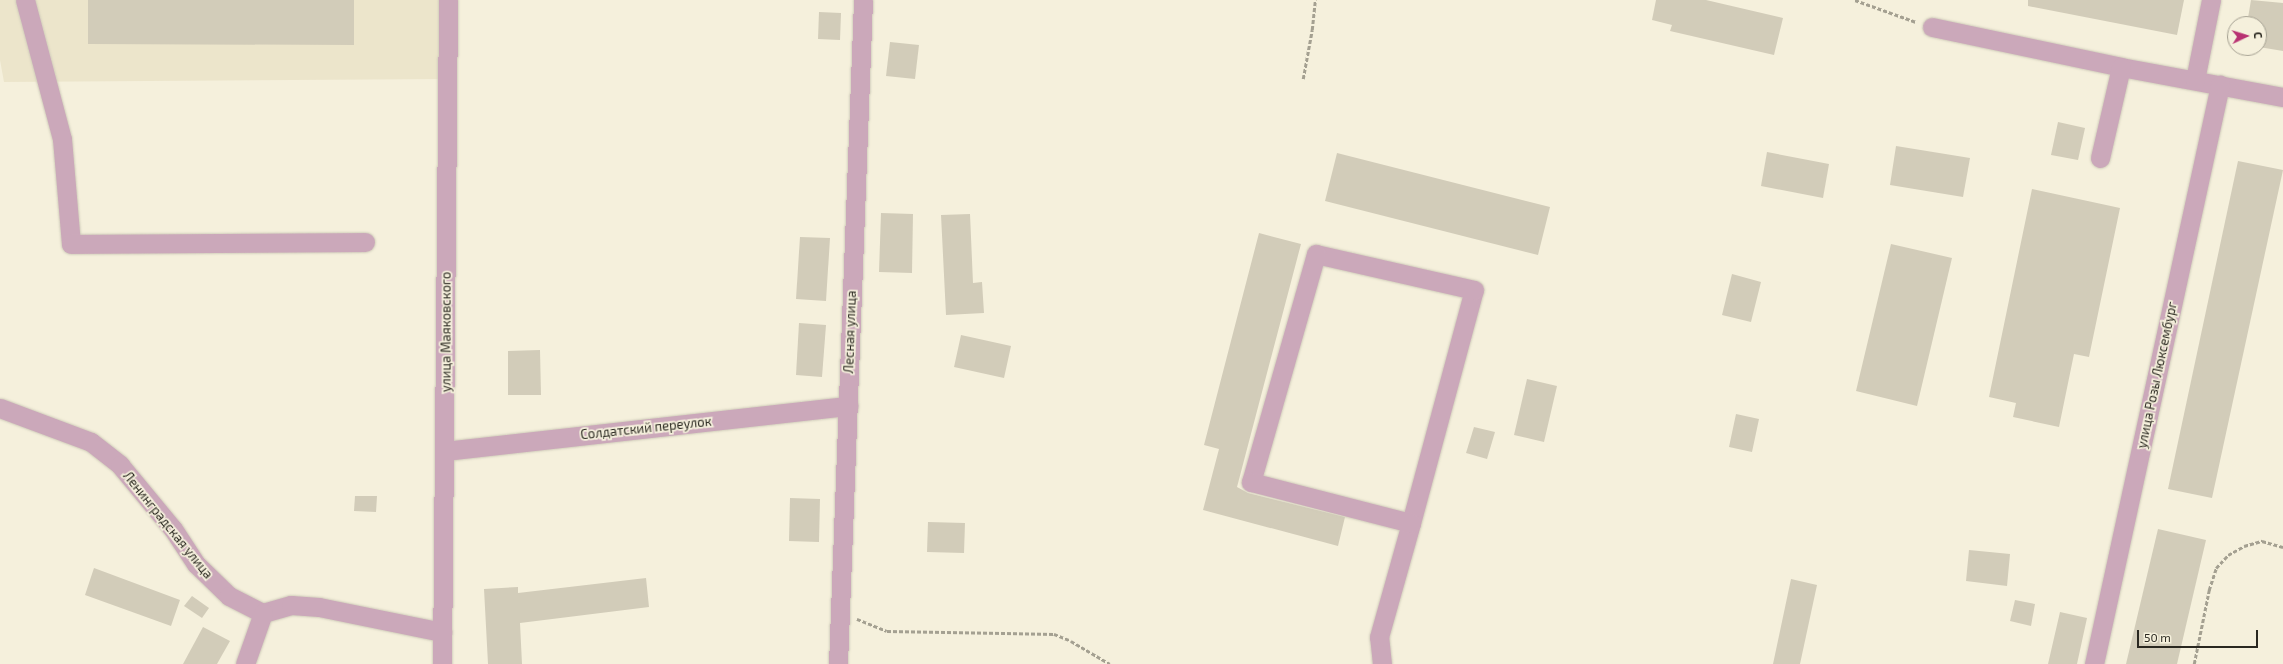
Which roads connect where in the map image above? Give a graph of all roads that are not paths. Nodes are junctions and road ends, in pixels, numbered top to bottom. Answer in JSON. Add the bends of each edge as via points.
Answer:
{"nodes":[{"id":1,"x":25,"y":0,"type":"edge"},
{"id":2,"x":448,"y":0,"type":"edge"},
{"id":3,"x":863,"y":0,"type":"edge"},
{"id":4,"x":2211,"y":0,"type":"edge"},
{"id":5,"x":1932,"y":27,"type":"road end"},
{"id":6,"x":2121,"y":67,"type":"junction"},
{"id":7,"x":2195,"y":80,"type":"junction"},
{"id":8,"x":2220,"y":85,"type":"junction"},
{"id":9,"x":2283,"y":97,"type":"edge"},
{"id":10,"x":2100,"y":158,"type":"dead end"},
{"id":11,"x":365,"y":242,"type":"dead end"},
{"id":12,"x":848,"y":406,"type":"junction"},
{"id":13,"x":0,"y":408,"type":"edge"},
{"id":14,"x":445,"y":451,"type":"junction"},
{"id":15,"x":1410,"y":523,"type":"junction"},
{"id":16,"x":264,"y":613,"type":"junction"},
{"id":17,"x":442,"y":632,"type":"junction"},
{"id":18,"x":245,"y":664,"type":"edge"},
{"id":19,"x":442,"y":664,"type":"edge"},
{"id":20,"x":838,"y":664,"type":"edge"},
{"id":21,"x":1382,"y":664,"type":"edge"},
{"id":22,"x":2094,"y":664,"type":"edge"}],
"edges":[{"from":1,"to":11,"type":"street","via":[[62,139],[71,244]]},
{"from":2,"to":14,"type":"street","name":"улица Маяковского"},
{"from":3,"to":12,"type":"street","name":"Лесная улица"},
{"from":4,"to":7,"type":"street"},
{"from":5,"to":6,"type":"street"},
{"from":6,"to":7,"type":"street"},
{"from":6,"to":10,"type":"street"},
{"from":7,"to":8,"type":"street"},
{"from":8,"to":9,"type":"street"},
{"from":8,"to":22,"type":"street","name":"улица Розы Люксембург"},
{"from":12,"to":14,"type":"street","name":"Солдатский переулок"},
{"from":12,"to":20,"type":"street","name":"Лесная улица"},
{"from":13,"to":16,"type":"street","name":"Ленинградская улица","via":[[91,442],[114,460],[147,495],[196,564],[229,596]]},
{"from":14,"to":17,"type":"street","name":"улица Маяковского"},
{"from":15,"to":15,"type":"street","via":[[1251,482],[1316,254],[1474,290]]},
{"from":15,"to":21,"type":"street","via":[[1379,637]]},
{"from":16,"to":17,"type":"street","via":[[291,605],[319,607]]},
{"from":16,"to":18,"type":"street"},
{"from":17,"to":19,"type":"street","name":"улица Маяковского"}]}
